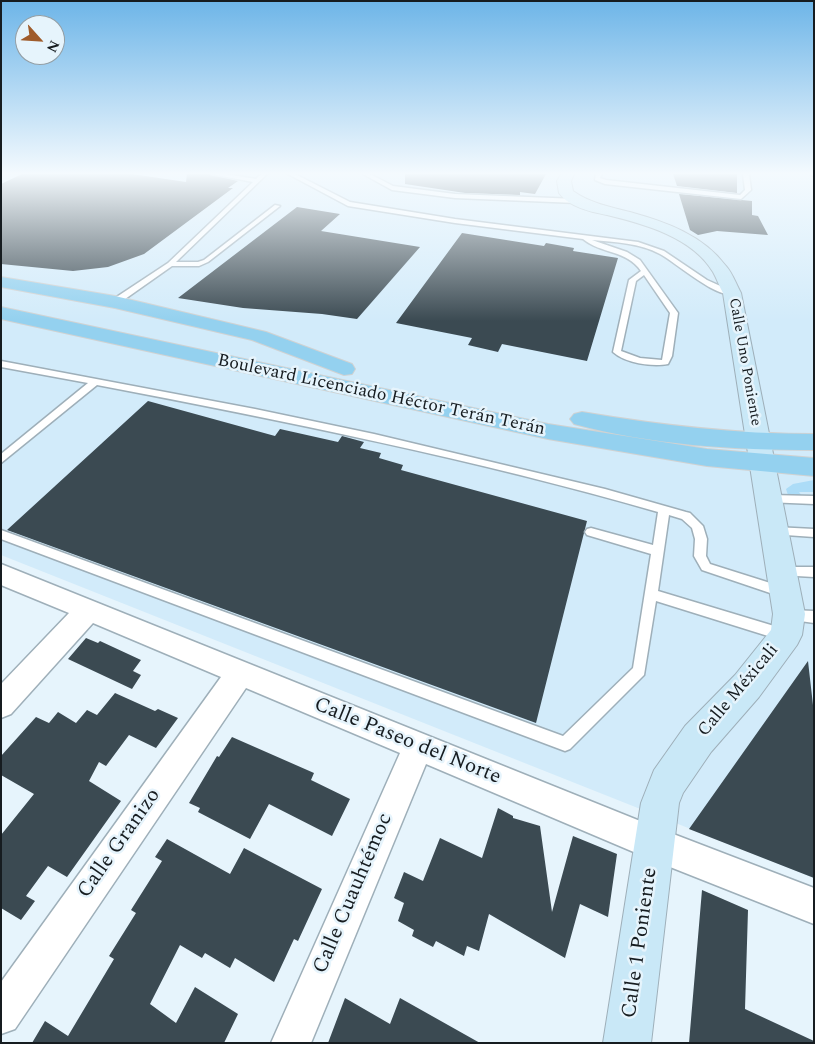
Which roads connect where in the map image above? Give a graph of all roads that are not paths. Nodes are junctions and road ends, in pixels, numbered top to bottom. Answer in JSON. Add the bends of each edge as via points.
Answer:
{"nodes":[{"id":1,"x":213,"y":223,"type":"edge"},
{"id":2,"x":255,"y":223,"type":"edge"},
{"id":3,"x":470,"y":223,"type":"edge"},
{"id":4,"x":652,"y":223,"type":"edge"},
{"id":5,"x":584,"y":236,"type":"junction"},
{"id":6,"x":170,"y":264,"type":"junction"},
{"id":7,"x":644,"y":272,"type":"junction"},
{"id":8,"x":1,"y":282,"type":"edge"},
{"id":9,"x":732,"y":294,"type":"junction"},
{"id":10,"x":1,"y":295,"type":"edge"},
{"id":11,"x":115,"y":302,"type":"junction"},
{"id":12,"x":1,"y":313,"type":"edge"},
{"id":13,"x":1,"y":364,"type":"edge"},
{"id":14,"x":344,"y":369,"type":"junction"},
{"id":15,"x":95,"y":382,"type":"junction"},
{"id":16,"x":814,"y":442,"type":"edge"},
{"id":17,"x":762,"y":453,"type":"junction"},
{"id":18,"x":1,"y":460,"type":"edge"},
{"id":19,"x":814,"y":467,"type":"edge"},
{"id":20,"x":770,"y":499,"type":"junction"},
{"id":21,"x":814,"y":500,"type":"edge"},
{"id":22,"x":664,"y":510,"type":"junction"},
{"id":23,"x":775,"y":531,"type":"junction"},
{"id":24,"x":591,"y":532,"type":"dead end"},
{"id":25,"x":814,"y":532,"type":"edge"},
{"id":26,"x":1,"y":534,"type":"edge"},
{"id":27,"x":658,"y":550,"type":"junction"},
{"id":28,"x":814,"y":572,"type":"edge"},
{"id":29,"x":1,"y":574,"type":"edge"},
{"id":30,"x":651,"y":594,"type":"junction"},
{"id":31,"x":791,"y":606,"type":"edge"},
{"id":32,"x":89,"y":610,"type":"junction"},
{"id":33,"x":240,"y":673,"type":"junction"},
{"id":34,"x":1,"y":704,"type":"edge"},
{"id":35,"x":418,"y":746,"type":"junction"},
{"id":36,"x":655,"y":844,"type":"junction"},
{"id":37,"x":814,"y":906,"type":"edge"},
{"id":38,"x":1,"y":1015,"type":"edge"},
{"id":39,"x":291,"y":1043,"type":"edge"},
{"id":40,"x":627,"y":1043,"type":"edge"}],
"edges":[{"from":1,"to":6,"type":"lane"},
{"from":2,"to":6,"type":"lane","via":[[206,261]]},
{"from":3,"to":5,"type":"lane"},
{"from":4,"to":9,"type":"main road","name":"Calle Uno Poniente","via":[[674,232],[701,250],[720,269]]},
{"from":5,"to":7,"type":"lane","via":[[599,247],[631,255]]},
{"from":5,"to":9,"type":"lane","via":[[651,247],[704,282]]},
{"from":6,"to":11,"type":"lane"},
{"from":7,"to":7,"type":"lane","via":[[633,280],[617,352],[654,363],[664,362],[668,356],[674,313]]},
{"from":8,"to":11,"type":"main road"},
{"from":9,"to":17,"type":"main road","name":"Calle Uno Poniente"},
{"from":10,"to":14,"type":"main road","name":"Boulevard Licenciado Héctor Terán Terán"},
{"from":11,"to":14,"type":"main road","via":[[259,336]]},
{"from":12,"to":17,"type":"main road","name":"Boulevard Licenciado Héctor Terán Terán","via":[[621,446]]},
{"from":13,"to":15,"type":"lane"},
{"from":14,"to":17,"type":"main road","name":"Boulevard Licenciado Héctor Terán Terán"},
{"from":15,"to":18,"type":"lane"},
{"from":15,"to":22,"type":"lane","via":[[374,438]]},
{"from":16,"to":17,"type":"main road"},
{"from":17,"to":19,"type":"main road"},
{"from":17,"to":20,"type":"main road"},
{"from":20,"to":21,"type":"lane"},
{"from":20,"to":23,"type":"main road"},
{"from":22,"to":27,"type":"lane"},
{"from":22,"to":31,"type":"lane","via":[[686,516],[697,526],[701,539],[700,556],[706,568]]},
{"from":23,"to":25,"type":"lane"},
{"from":23,"to":31,"type":"main road"},
{"from":24,"to":27,"type":"lane"},
{"from":26,"to":30,"type":"lane","via":[[565,744],[638,671]]},
{"from":27,"to":30,"type":"lane"},
{"from":28,"to":31,"type":"lane"},
{"from":29,"to":32,"type":"street","name":"Calle Paseo del Norte"},
{"from":30,"to":31,"type":"lane"},
{"from":31,"to":36,"type":"main road","name":"Calle Méxicali","via":[[747,686],[698,739],[667,784],[660,803]]},
{"from":32,"to":33,"type":"street","name":"Calle Paseo del Norte"},
{"from":32,"to":34,"type":"street"},
{"from":33,"to":35,"type":"street","name":"Calle Paseo del Norte"},
{"from":33,"to":38,"type":"street","name":"Calle Granizo"},
{"from":35,"to":36,"type":"street","name":"Calle Paseo del Norte"},
{"from":35,"to":39,"type":"street","name":"Calle Cuauhtémoc"},
{"from":36,"to":37,"type":"street","name":"Calle Paseo del Norte"},
{"from":36,"to":40,"type":"main road","name":"Calle 1 Poniente"}]}
